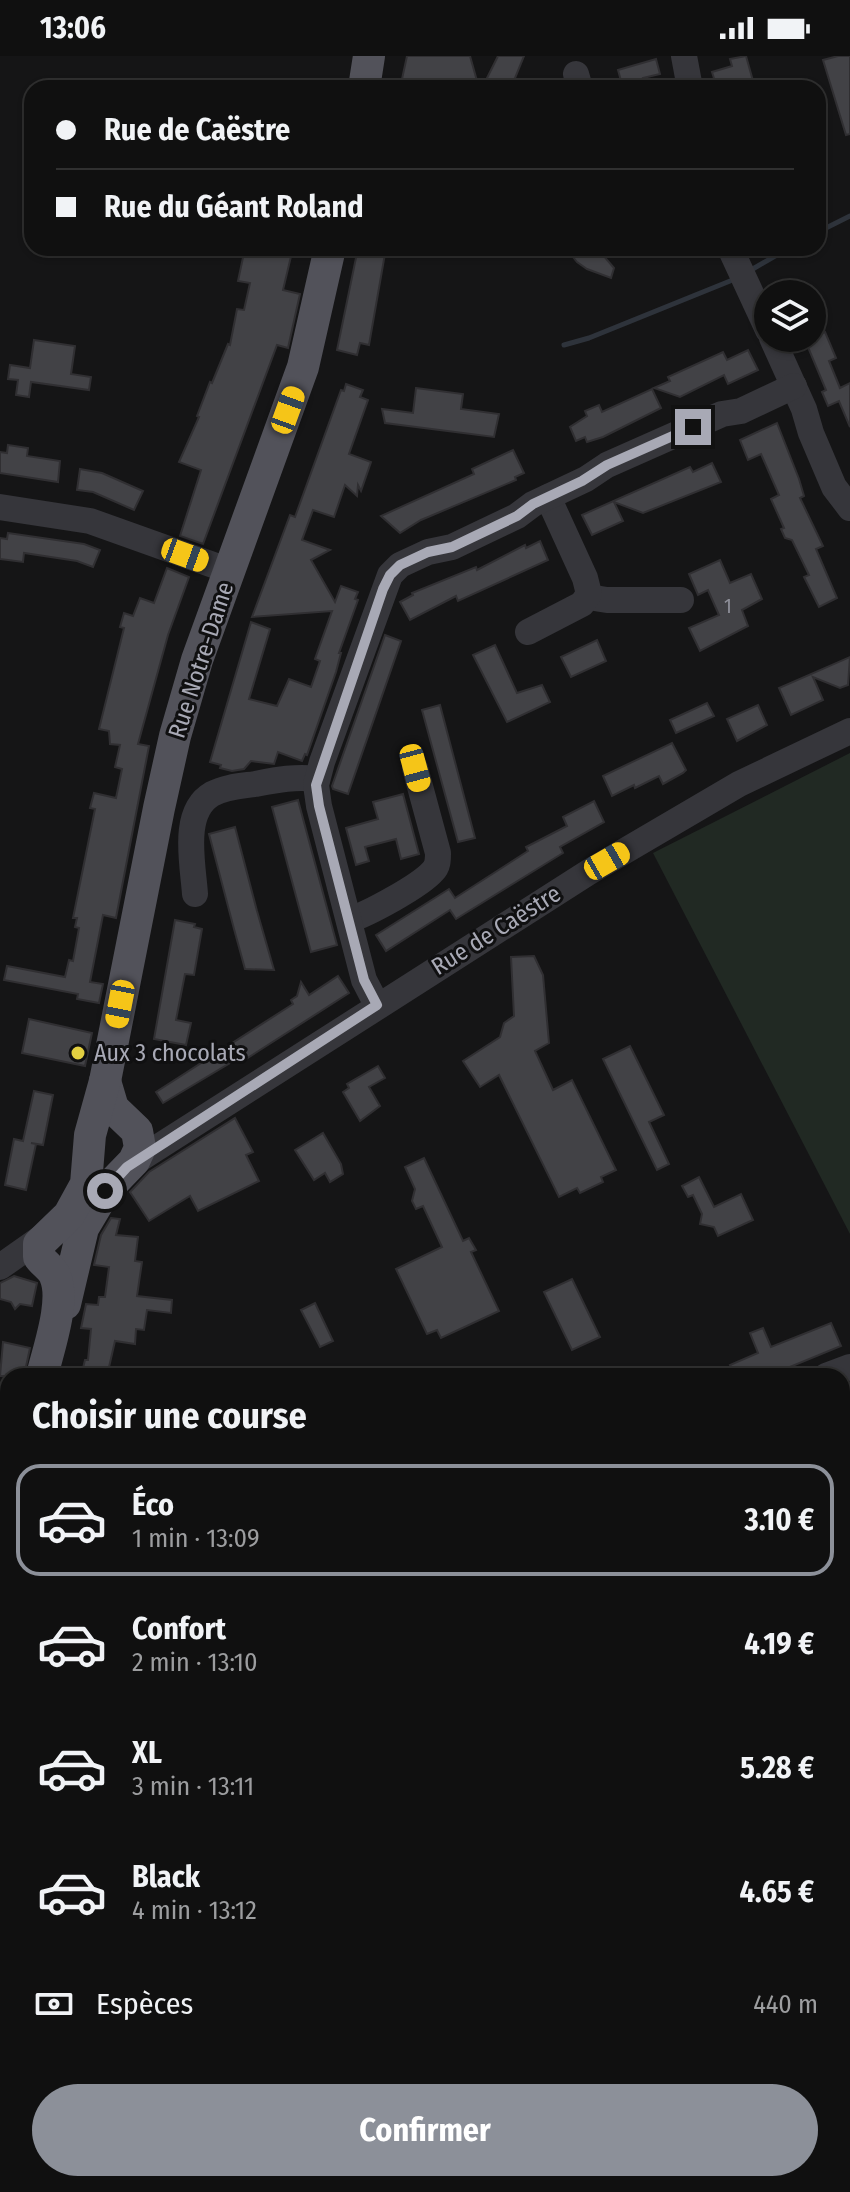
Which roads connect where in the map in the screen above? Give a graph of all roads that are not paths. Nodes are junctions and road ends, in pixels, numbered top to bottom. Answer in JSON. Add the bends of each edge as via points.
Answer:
{"nodes":[{"id":1,"x":684,"y":56,"type":"edge"},
{"id":2,"x":688,"y":80,"type":"edge"},
{"id":3,"x":328,"y":256,"type":"edge"},
{"id":4,"x":738,"y":266,"type":"edge"},
{"id":5,"x":754,"y":300,"type":"edge"},
{"id":6,"x":778,"y":352,"type":"edge"},
{"id":7,"x":794,"y":386,"type":"junction"},
{"id":8,"x":548,"y":497,"type":"junction"},
{"id":9,"x":0,"y":507,"type":"edge"},
{"id":10,"x":850,"y":508,"type":"edge"},
{"id":11,"x":230,"y":571,"type":"junction"},
{"id":12,"x":588,"y":597,"type":"junction"},
{"id":13,"x":681,"y":600,"type":"dead end"},
{"id":14,"x":528,"y":632,"type":"dead end"},
{"id":15,"x":850,"y":731,"type":"edge"},
{"id":16,"x":415,"y":768,"type":"dead end"},
{"id":17,"x":317,"y":779,"type":"junction"},
{"id":18,"x":195,"y":894,"type":"dead end"},
{"id":19,"x":349,"y":920,"type":"junction"},
{"id":20,"x":377,"y":1005,"type":"junction"},
{"id":21,"x":105,"y":1081,"type":"junction"},
{"id":22,"x":194,"y":1122,"type":"junction"},
{"id":23,"x":129,"y":1123,"type":"junction"},
{"id":24,"x":93,"y":1130,"type":"junction"},
{"id":25,"x":127,"y":1167,"type":"junction"},
{"id":26,"x":38,"y":1257,"type":"edge"},
{"id":27,"x":44,"y":1368,"type":"edge"},
{"id":28,"x":50,"y":1368,"type":"edge"}],
"edges":[{"from":1,"to":2,"type":"street"},
{"from":3,"to":11,"type":"main road","name":"Rue Notre-Dame","via":[[303,367]]},
{"from":4,"to":5,"type":"street"},
{"from":6,"to":7,"type":"street"},
{"from":7,"to":8,"type":"street","via":[[621,459]]},
{"from":7,"to":10,"type":"street","via":[[834,487]]},
{"from":8,"to":12,"type":"street","via":[[585,578]]},
{"from":8,"to":17,"type":"street","via":[[392,572]]},
{"from":9,"to":11,"type":"street","via":[[90,521]]},
{"from":11,"to":21,"type":"main road","name":"Rue Notre-Dame","via":[[197,660],[170,758]]},
{"from":12,"to":13,"type":"street"},
{"from":12,"to":14,"type":"street"},
{"from":15,"to":20,"type":"street","name":"Rue de Caëstre","via":[[739,784],[647,837]]},
{"from":16,"to":19,"type":"street","via":[[437,864],[426,877]]},
{"from":17,"to":18,"type":"street","via":[[297,777],[225,789],[205,800],[193,828]]},
{"from":17,"to":19,"type":"street","via":[[317,799]]},
{"from":19,"to":20,"type":"street","via":[[364,980]]},
{"from":20,"to":22,"type":"street","name":"Rue de Caëstre"},
{"from":21,"to":23,"type":"main road","via":[[111,1104]]},
{"from":21,"to":24,"type":"main road","name":"Rue Notre-Dame"},
{"from":22,"to":23,"type":"street","name":"Rue de Caëstre","via":[[163,1132]]},
{"from":22,"to":25,"type":"street","name":"Rue de Caëstre"},
{"from":23,"to":24,"type":"main road","via":[[107,1119]]},
{"from":23,"to":25,"type":"main road","via":[[140,1138],[140,1148]]},
{"from":24,"to":26,"type":"main road","name":"Rue Notre-Dame","via":[[83,1191]]},
{"from":25,"to":26,"type":"main road","via":[[92,1211],[81,1235]]},
{"from":26,"to":27,"type":"main road","via":[[56,1278],[58,1301]]},
{"from":26,"to":28,"type":"main road"}]}
